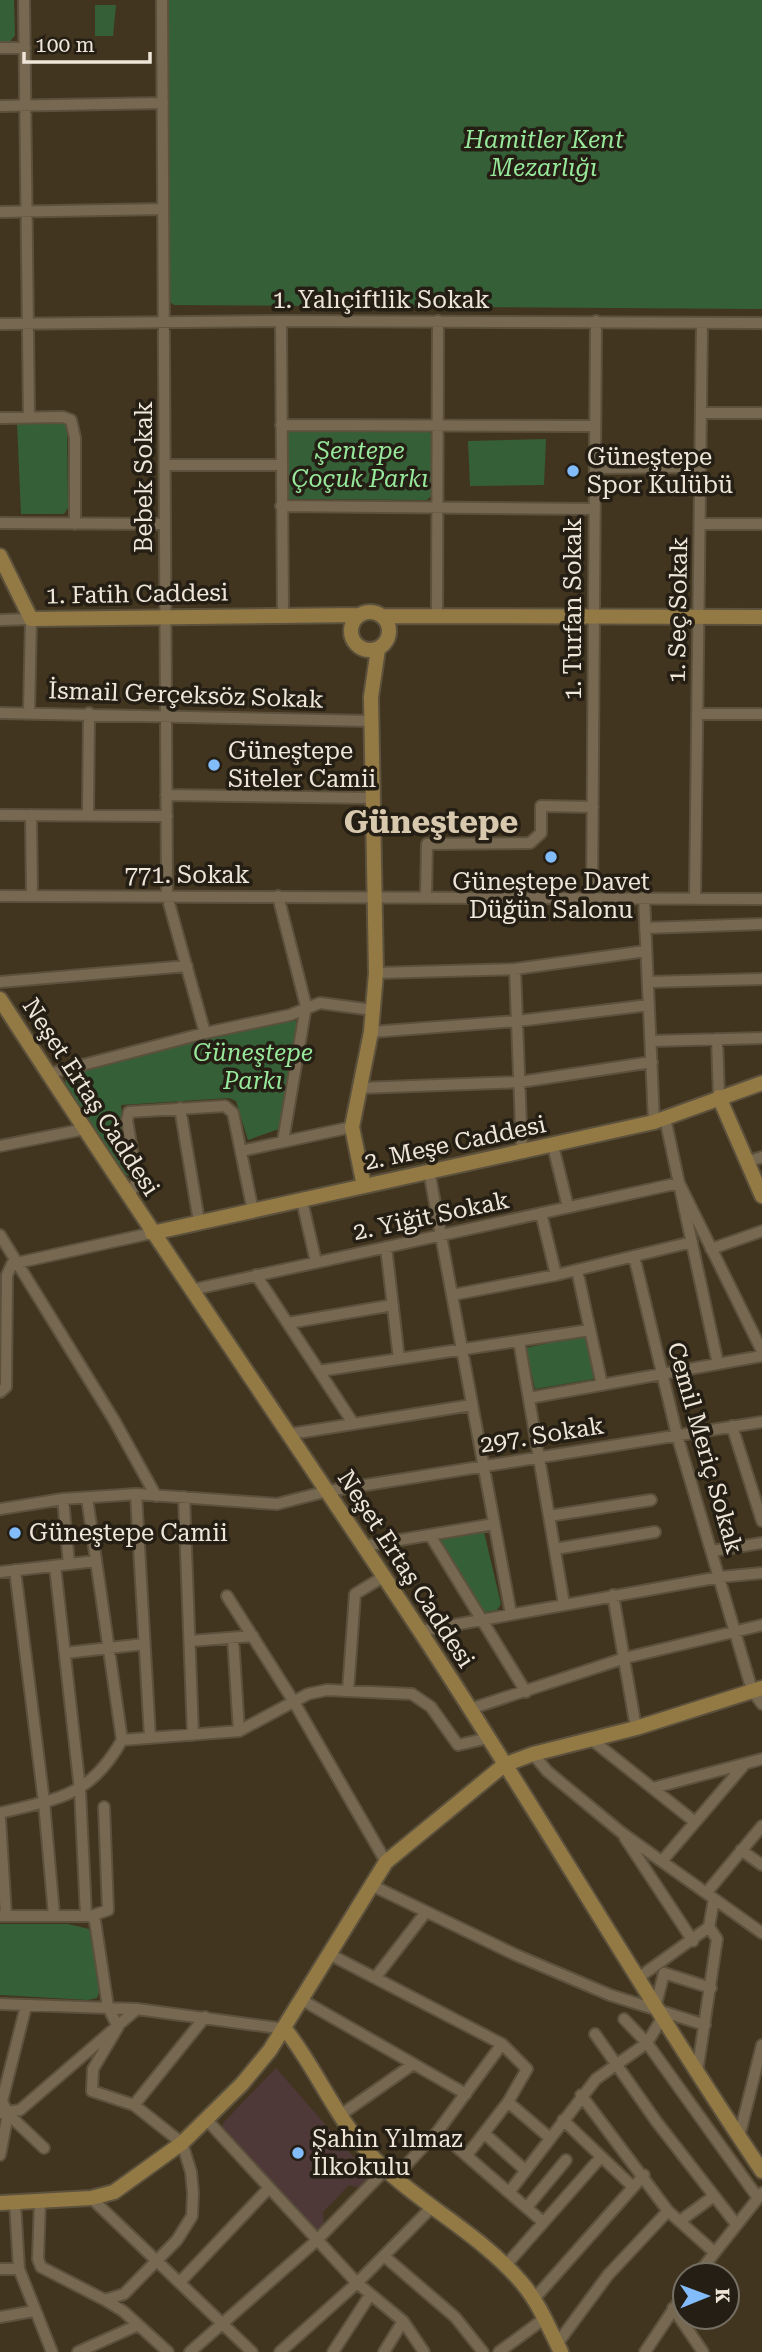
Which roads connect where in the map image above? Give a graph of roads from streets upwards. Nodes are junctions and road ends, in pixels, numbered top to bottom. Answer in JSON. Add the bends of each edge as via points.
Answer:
{"nodes":[{"id":1,"x":24,"y":0,"type":"edge"},
{"id":2,"x":162,"y":0,"type":"edge"},
{"id":3,"x":0,"y":48,"type":"edge"},
{"id":4,"x":24,"y":48,"type":"junction"},
{"id":5,"x":163,"y":103,"type":"junction"},
{"id":6,"x":25,"y":105,"type":"junction"},
{"id":7,"x":0,"y":106,"type":"edge"},
{"id":8,"x":163,"y":209,"type":"junction"},
{"id":9,"x":0,"y":212,"type":"edge"},
{"id":10,"x":27,"y":212,"type":"junction"},
{"id":11,"x":281,"y":321,"type":"junction"},
{"id":12,"x":438,"y":321,"type":"junction"},
{"id":13,"x":596,"y":321,"type":"junction"},
{"id":14,"x":164,"y":322,"type":"junction"},
{"id":15,"x":28,"y":323,"type":"junction"},
{"id":16,"x":702,"y":323,"type":"junction"},
{"id":17,"x":762,"y":323,"type":"edge"},
{"id":18,"x":0,"y":324,"type":"edge"},
{"id":19,"x":701,"y":413,"type":"junction"},
{"id":20,"x":762,"y":413,"type":"edge"},
{"id":21,"x":29,"y":417,"type":"junction"},
{"id":22,"x":0,"y":418,"type":"edge"},
{"id":23,"x":281,"y":425,"type":"junction"},
{"id":24,"x":439,"y":425,"type":"junction"},
{"id":25,"x":596,"y":426,"type":"junction"},
{"id":26,"x":165,"y":465,"type":"junction"},
{"id":27,"x":281,"y":465,"type":"junction"},
{"id":28,"x":701,"y":467,"type":"junction"},
{"id":29,"x":595,"y":468,"type":"junction"},
{"id":30,"x":281,"y":506,"type":"junction"},
{"id":31,"x":439,"y":508,"type":"junction"},
{"id":32,"x":595,"y":509,"type":"junction"},
{"id":33,"x":0,"y":523,"type":"edge"},
{"id":34,"x":75,"y":524,"type":"junction"},
{"id":35,"x":165,"y":524,"type":"junction"},
{"id":36,"x":700,"y":524,"type":"junction"},
{"id":37,"x":762,"y":524,"type":"edge"},
{"id":38,"x":0,"y":556,"type":"edge"},
{"id":39,"x":283,"y":614,"type":"junction"},
{"id":40,"x":165,"y":615,"type":"junction"},
{"id":41,"x":359,"y":615,"type":"junction"},
{"id":42,"x":315,"y":616,"type":"junction"},
{"id":43,"x":383,"y":616,"type":"junction"},
{"id":44,"x":433,"y":616,"type":"junction"},
{"id":45,"x":595,"y":616,"type":"junction"},
{"id":46,"x":698,"y":616,"type":"junction"},
{"id":47,"x":762,"y":617,"type":"edge"},
{"id":48,"x":31,"y":619,"type":"junction"},
{"id":49,"x":0,"y":620,"type":"edge"},
{"id":50,"x":351,"y":634,"type":"junction"},
{"id":51,"x":390,"y":634,"type":"junction"},
{"id":52,"x":360,"y":648,"type":"junction"},
{"id":53,"x":378,"y":649,"type":"junction"},
{"id":54,"x":371,"y":697,"type":"junction"},
{"id":55,"x":29,"y":712,"type":"junction"},
{"id":56,"x":0,"y":713,"type":"edge"},
{"id":57,"x":89,"y":713,"type":"junction"},
{"id":58,"x":697,"y":714,"type":"junction"},
{"id":59,"x":762,"y":714,"type":"edge"},
{"id":60,"x":166,"y":718,"type":"junction"},
{"id":61,"x":371,"y":721,"type":"junction"},
{"id":62,"x":166,"y":795,"type":"junction"},
{"id":63,"x":371,"y":799,"type":"junction"},
{"id":64,"x":593,"y":807,"type":"junction"},
{"id":65,"x":0,"y":815,"type":"edge"},
{"id":66,"x":31,"y":815,"type":"junction"},
{"id":67,"x":88,"y":815,"type":"junction"},
{"id":68,"x":167,"y":816,"type":"junction"},
{"id":69,"x":0,"y":896,"type":"edge"},
{"id":70,"x":32,"y":896,"type":"junction"},
{"id":71,"x":167,"y":896,"type":"junction"},
{"id":72,"x":373,"y":896,"type":"junction"},
{"id":73,"x":278,"y":897,"type":"junction"},
{"id":74,"x":426,"y":897,"type":"junction"},
{"id":75,"x":644,"y":897,"type":"junction"},
{"id":76,"x":592,"y":898,"type":"junction"},
{"id":77,"x":695,"y":898,"type":"junction"},
{"id":78,"x":762,"y":899,"type":"edge"},
{"id":79,"x":762,"y":924,"type":"edge"},
{"id":80,"x":645,"y":928,"type":"junction"},
{"id":81,"x":646,"y":951,"type":"junction"},
{"id":82,"x":187,"y":966,"type":"junction"},
{"id":83,"x":515,"y":969,"type":"junction"},
{"id":84,"x":376,"y":973,"type":"junction"},
{"id":85,"x":762,"y":979,"type":"edge"},
{"id":86,"x":0,"y":982,"type":"edge"},
{"id":87,"x":648,"y":982,"type":"junction"},
{"id":88,"x":0,"y":999,"type":"edge"},
{"id":89,"x":649,"y":1005,"type":"junction"},
{"id":90,"x":306,"y":1006,"type":"junction"},
{"id":91,"x":373,"y":1010,"type":"junction"},
{"id":92,"x":518,"y":1021,"type":"junction"},
{"id":93,"x":205,"y":1032,"type":"junction"},
{"id":94,"x":371,"y":1032,"type":"junction"},
{"id":95,"x":762,"y":1038,"type":"edge"},
{"id":96,"x":717,"y":1039,"type":"junction"},
{"id":97,"x":651,"y":1041,"type":"junction"},
{"id":98,"x":652,"y":1062,"type":"junction"},
{"id":99,"x":48,"y":1074,"type":"junction"},
{"id":100,"x":520,"y":1082,"type":"junction"},
{"id":101,"x":762,"y":1083,"type":"edge"},
{"id":102,"x":360,"y":1088,"type":"junction"},
{"id":103,"x":719,"y":1097,"type":"junction"},
{"id":104,"x":180,"y":1108,"type":"junction"},
{"id":105,"x":659,"y":1120,"type":"junction"},
{"id":106,"x":352,"y":1127,"type":"junction"},
{"id":107,"x":85,"y":1129,"type":"junction"},
{"id":108,"x":283,"y":1142,"type":"junction"},
{"id":109,"x":0,"y":1146,"type":"edge"},
{"id":110,"x":553,"y":1146,"type":"junction"},
{"id":111,"x":241,"y":1151,"type":"junction"},
{"id":112,"x":522,"y":1153,"type":"junction"},
{"id":113,"x":762,"y":1157,"type":"edge"},
{"id":114,"x":747,"y":1162,"type":"junction"},
{"id":115,"x":429,"y":1171,"type":"junction"},
{"id":116,"x":679,"y":1183,"type":"junction"},
{"id":117,"x":363,"y":1186,"type":"junction"},
{"id":118,"x":130,"y":1195,"type":"junction"},
{"id":119,"x":762,"y":1196,"type":"edge"},
{"id":120,"x":302,"y":1200,"type":"junction"},
{"id":121,"x":568,"y":1207,"type":"junction"},
{"id":122,"x":253,"y":1210,"type":"junction"},
{"id":123,"x":541,"y":1213,"type":"junction"},
{"id":124,"x":199,"y":1221,"type":"junction"},
{"id":125,"x":762,"y":1231,"type":"edge"},
{"id":126,"x":152,"y":1233,"type":"junction"},
{"id":127,"x":0,"y":1235,"type":"edge"},
{"id":128,"x":441,"y":1235,"type":"junction"},
{"id":129,"x":692,"y":1242,"type":"junction"},
{"id":130,"x":386,"y":1247,"type":"junction"},
{"id":131,"x":711,"y":1248,"type":"junction"},
{"id":132,"x":635,"y":1256,"type":"junction"},
{"id":133,"x":16,"y":1261,"type":"junction"},
{"id":134,"x":316,"y":1262,"type":"junction"},
{"id":135,"x":577,"y":1270,"type":"junction"},
{"id":136,"x":256,"y":1275,"type":"junction"},
{"id":137,"x":556,"y":1275,"type":"junction"},
{"id":138,"x":191,"y":1290,"type":"junction"},
{"id":139,"x":452,"y":1295,"type":"junction"},
{"id":140,"x":393,"y":1305,"type":"junction"},
{"id":141,"x":288,"y":1323,"type":"junction"},
{"id":142,"x":590,"y":1330,"type":"junction"},
{"id":143,"x":519,"y":1341,"type":"junction"},
{"id":144,"x":462,"y":1350,"type":"junction"},
{"id":145,"x":762,"y":1354,"type":"edge"},
{"id":146,"x":399,"y":1359,"type":"junction"},
{"id":147,"x":718,"y":1364,"type":"junction"},
{"id":148,"x":4,"y":1370,"type":"edge"},
{"id":149,"x":319,"y":1371,"type":"junction"},
{"id":150,"x":661,"y":1374,"type":"junction"},
{"id":151,"x":602,"y":1385,"type":"junction"},
{"id":152,"x":0,"y":1392,"type":"edge"},
{"id":153,"x":529,"y":1398,"type":"junction"},
{"id":154,"x":472,"y":1405,"type":"junction"},
{"id":155,"x":762,"y":1422,"type":"edge"},
{"id":156,"x":353,"y":1423,"type":"junction"},
{"id":157,"x":732,"y":1426,"type":"junction"},
{"id":158,"x":290,"y":1434,"type":"junction"},
{"id":159,"x":677,"y":1435,"type":"junction"},
{"id":160,"x":539,"y":1457,"type":"junction"},
{"id":161,"x":483,"y":1465,"type":"junction"},
{"id":162,"x":757,"y":1488,"type":"edge"},
{"id":163,"x":328,"y":1491,"type":"junction"},
{"id":164,"x":136,"y":1494,"type":"junction"},
{"id":165,"x":156,"y":1496,"type":"junction"},
{"id":166,"x":184,"y":1497,"type":"junction"},
{"id":167,"x":87,"y":1498,"type":"junction"},
{"id":168,"x":63,"y":1499,"type":"junction"},
{"id":169,"x":651,"y":1500,"type":"dead end"},
{"id":170,"x":0,"y":1509,"type":"edge"},
{"id":171,"x":550,"y":1516,"type":"junction"},
{"id":172,"x":762,"y":1521,"type":"edge"},
{"id":173,"x":494,"y":1524,"type":"junction"},
{"id":174,"x":655,"y":1532,"type":"dead end"},
{"id":175,"x":430,"y":1535,"type":"junction"},
{"id":176,"x":762,"y":1543,"type":"edge"},
{"id":177,"x":364,"y":1546,"type":"junction"},
{"id":178,"x":555,"y":1549,"type":"junction"},
{"id":179,"x":712,"y":1551,"type":"junction"},
{"id":180,"x":96,"y":1561,"type":"junction"},
{"id":181,"x":69,"y":1564,"type":"junction"},
{"id":182,"x":55,"y":1566,"type":"junction"},
{"id":183,"x":15,"y":1570,"type":"junction"},
{"id":184,"x":761,"y":1570,"type":"edge"},
{"id":185,"x":0,"y":1572,"type":"edge"},
{"id":186,"x":383,"y":1577,"type":"junction"},
{"id":187,"x":720,"y":1577,"type":"junction"},
{"id":188,"x":613,"y":1595,"type":"junction"},
{"id":189,"x":227,"y":1596,"type":"dead end"},
{"id":190,"x":564,"y":1604,"type":"junction"},
{"id":191,"x":511,"y":1614,"type":"junction"},
{"id":192,"x":483,"y":1619,"type":"junction"},
{"id":193,"x":762,"y":1625,"type":"edge"},
{"id":194,"x":419,"y":1630,"type":"junction"},
{"id":195,"x":737,"y":1632,"type":"junction"},
{"id":196,"x":253,"y":1636,"type":"junction"},
{"id":197,"x":233,"y":1638,"type":"junction"},
{"id":198,"x":190,"y":1641,"type":"junction"},
{"id":199,"x":144,"y":1644,"type":"junction"},
{"id":200,"x":108,"y":1648,"type":"junction"},
{"id":201,"x":65,"y":1653,"type":"junction"},
{"id":202,"x":625,"y":1658,"type":"junction"},
{"id":203,"x":757,"y":1689,"type":"edge"},
{"id":204,"x":348,"y":1691,"type":"junction"},
{"id":205,"x":526,"y":1692,"type":"junction"},
{"id":206,"x":294,"y":1702,"type":"junction"},
{"id":207,"x":762,"y":1704,"type":"edge"},
{"id":208,"x":470,"y":1709,"type":"junction"},
{"id":209,"x":636,"y":1728,"type":"junction"},
{"id":210,"x":239,"y":1731,"type":"junction"},
{"id":211,"x":193,"y":1735,"type":"junction"},
{"id":212,"x":150,"y":1737,"type":"junction"},
{"id":213,"x":488,"y":1738,"type":"junction"},
{"id":214,"x":122,"y":1740,"type":"junction"},
{"id":215,"x":592,"y":1740,"type":"junction"},
{"id":216,"x":533,"y":1754,"type":"junction"},
{"id":217,"x":762,"y":1759,"type":"edge"},
{"id":218,"x":504,"y":1765,"type":"junction"},
{"id":219,"x":744,"y":1765,"type":"junction"},
{"id":220,"x":653,"y":1788,"type":"junction"},
{"id":221,"x":80,"y":1790,"type":"junction"},
{"id":222,"x":44,"y":1802,"type":"junction"},
{"id":223,"x":104,"y":1807,"type":"dead end"},
{"id":224,"x":0,"y":1813,"type":"edge"},
{"id":225,"x":0,"y":1819,"type":"edge"},
{"id":226,"x":695,"y":1822,"type":"junction"},
{"id":227,"x":762,"y":1826,"type":"edge"},
{"id":228,"x":622,"y":1833,"type":"junction"},
{"id":229,"x":741,"y":1850,"type":"junction"},
{"id":230,"x":662,"y":1861,"type":"junction"},
{"id":231,"x":386,"y":1862,"type":"junction"},
{"id":232,"x":762,"y":1865,"type":"edge"},
{"id":233,"x":370,"y":1885,"type":"junction"},
{"id":234,"x":711,"y":1896,"type":"junction"},
{"id":235,"x":426,"y":1912,"type":"junction"},
{"id":236,"x":54,"y":1915,"type":"junction"},
{"id":237,"x":89,"y":1915,"type":"junction"},
{"id":238,"x":3,"y":1916,"type":"edge"},
{"id":239,"x":709,"y":1927,"type":"junction"},
{"id":240,"x":762,"y":1933,"type":"edge"},
{"id":241,"x":693,"y":1941,"type":"junction"},
{"id":242,"x":329,"y":1954,"type":"junction"},
{"id":243,"x":638,"y":1978,"type":"junction"},
{"id":244,"x":375,"y":1979,"type":"junction"},
{"id":245,"x":711,"y":1988,"type":"junction"},
{"id":246,"x":302,"y":2000,"type":"junction"},
{"id":247,"x":0,"y":2004,"type":"edge"},
{"id":248,"x":26,"y":2006,"type":"junction"},
{"id":249,"x":108,"y":2007,"type":"junction"},
{"id":250,"x":137,"y":2009,"type":"junction"},
{"id":251,"x":659,"y":2013,"type":"junction"},
{"id":252,"x":205,"y":2017,"type":"junction"},
{"id":253,"x":624,"y":2019,"type":"dead end"},
{"id":254,"x":705,"y":2025,"type":"junction"},
{"id":255,"x":118,"y":2027,"type":"junction"},
{"id":256,"x":285,"y":2029,"type":"junction"},
{"id":257,"x":595,"y":2034,"type":"dead end"},
{"id":258,"x":647,"y":2043,"type":"junction"},
{"id":259,"x":502,"y":2044,"type":"junction"},
{"id":260,"x":762,"y":2045,"type":"edge"},
{"id":261,"x":412,"y":2065,"type":"junction"},
{"id":262,"x":617,"y":2066,"type":"junction"},
{"id":263,"x":697,"y":2073,"type":"junction"},
{"id":264,"x":466,"y":2094,"type":"junction"},
{"id":265,"x":581,"y":2095,"type":"junction"},
{"id":266,"x":1,"y":2100,"type":"edge"},
{"id":267,"x":508,"y":2102,"type":"junction"},
{"id":268,"x":135,"y":2105,"type":"junction"},
{"id":269,"x":4,"y":2114,"type":"edge"},
{"id":270,"x":339,"y":2116,"type":"junction"},
{"id":271,"x":207,"y":2120,"type":"junction"},
{"id":272,"x":563,"y":2120,"type":"junction"},
{"id":273,"x":439,"y":2131,"type":"junction"},
{"id":274,"x":485,"y":2134,"type":"junction"},
{"id":275,"x":739,"y":2137,"type":"junction"},
{"id":276,"x":550,"y":2138,"type":"junction"},
{"id":277,"x":182,"y":2143,"type":"junction"},
{"id":278,"x":44,"y":2148,"type":"dead end"},
{"id":279,"x":0,"y":2155,"type":"edge"},
{"id":280,"x":467,"y":2155,"type":"junction"},
{"id":281,"x":601,"y":2157,"type":"junction"},
{"id":282,"x":566,"y":2160,"type":"dead end"},
{"id":283,"x":525,"y":2170,"type":"junction"},
{"id":284,"x":762,"y":2171,"type":"edge"},
{"id":285,"x":391,"y":2173,"type":"junction"},
{"id":286,"x":643,"y":2175,"type":"junction"},
{"id":287,"x":632,"y":2186,"type":"junction"},
{"id":288,"x":269,"y":2188,"type":"junction"},
{"id":289,"x":510,"y":2191,"type":"junction"},
{"id":290,"x":714,"y":2196,"type":"junction"},
{"id":291,"x":760,"y":2196,"type":"edge"},
{"id":292,"x":91,"y":2198,"type":"junction"},
{"id":293,"x":40,"y":2201,"type":"junction"},
{"id":294,"x":15,"y":2202,"type":"junction"},
{"id":295,"x":0,"y":2203,"type":"edge"},
{"id":296,"x":432,"y":2207,"type":"junction"},
{"id":297,"x":527,"y":2207,"type":"junction"},
{"id":298,"x":668,"y":2211,"type":"junction"},
{"id":299,"x":543,"y":2221,"type":"junction"},
{"id":300,"x":680,"y":2221,"type":"junction"},
{"id":301,"x":736,"y":2224,"type":"junction"},
{"id":302,"x":316,"y":2241,"type":"junction"},
{"id":303,"x":714,"y":2252,"type":"junction"},
{"id":304,"x":384,"y":2256,"type":"junction"},
{"id":305,"x":157,"y":2259,"type":"junction"},
{"id":306,"x":707,"y":2261,"type":"edge"},
{"id":307,"x":506,"y":2265,"type":"junction"},
{"id":308,"x":0,"y":2269,"type":"edge"},
{"id":309,"x":19,"y":2269,"type":"junction"},
{"id":310,"x":180,"y":2282,"type":"junction"},
{"id":311,"x":357,"y":2283,"type":"junction"},
{"id":312,"x":370,"y":2295,"type":"junction"},
{"id":313,"x":534,"y":2299,"type":"junction"},
{"id":314,"x":105,"y":2300,"type":"junction"},
{"id":315,"x":34,"y":2311,"type":"junction"},
{"id":316,"x":671,"y":2311,"type":"edge"},
{"id":317,"x":0,"y":2318,"type":"edge"},
{"id":318,"x":545,"y":2319,"type":"junction"},
{"id":319,"x":403,"y":2321,"type":"junction"},
{"id":320,"x":223,"y":2322,"type":"junction"},
{"id":321,"x":138,"y":2325,"type":"junction"},
{"id":322,"x":688,"y":2331,"type":"edge"},
{"id":323,"x":559,"y":2348,"type":"edge"},
{"id":324,"x":700,"y":2350,"type":"edge"},
{"id":325,"x":52,"y":2352,"type":"edge"},
{"id":326,"x":78,"y":2352,"type":"edge"},
{"id":327,"x":167,"y":2352,"type":"edge"},
{"id":328,"x":190,"y":2352,"type":"edge"},
{"id":329,"x":252,"y":2352,"type":"edge"},
{"id":330,"x":280,"y":2352,"type":"edge"},
{"id":331,"x":333,"y":2352,"type":"edge"},
{"id":332,"x":384,"y":2352,"type":"edge"},
{"id":333,"x":424,"y":2352,"type":"edge"},
{"id":334,"x":483,"y":2352,"type":"edge"},
{"id":335,"x":499,"y":2352,"type":"edge"},
{"id":336,"x":645,"y":2352,"type":"edge"}],
"edges":[{"from":1,"to":4,"type":"street"},
{"from":2,"to":5,"type":"street","name":"Bebek Sokak"},
{"from":3,"to":4,"type":"street"},
{"from":4,"to":6,"type":"street"},
{"from":5,"to":6,"type":"street"},
{"from":5,"to":8,"type":"street","name":"Bebek Sokak"},
{"from":6,"to":7,"type":"street"},
{"from":6,"to":10,"type":"street"},
{"from":8,"to":10,"type":"street"},
{"from":8,"to":14,"type":"street","name":"Bebek Sokak"},
{"from":9,"to":10,"type":"street"},
{"from":10,"to":15,"type":"street"},
{"from":11,"to":12,"type":"street","name":"1. Yalıçiftlik Sokak"},
{"from":11,"to":14,"type":"street","name":"1. Yalıçiftlik Sokak"},
{"from":11,"to":23,"type":"street"},
{"from":12,"to":13,"type":"street","name":"1. Yalıçiftlik Sokak"},
{"from":12,"to":24,"type":"street"},
{"from":13,"to":16,"type":"street","name":"1. Yalıçiftlik Sokak"},
{"from":13,"to":25,"type":"street","name":"1. Turfan Sokak"},
{"from":14,"to":15,"type":"street","name":"1. Yalıçiftlik Sokak"},
{"from":14,"to":26,"type":"street","name":"Bebek Sokak"},
{"from":15,"to":18,"type":"street","name":"1. Yalıçiftlik Sokak"},
{"from":15,"to":21,"type":"street"},
{"from":16,"to":17,"type":"street","name":"1. Yalıçiftlik Sokak"},
{"from":16,"to":19,"type":"street","name":"1. Seç Sokak"},
{"from":19,"to":20,"type":"street"},
{"from":19,"to":28,"type":"street","name":"1. Seç Sokak"},
{"from":21,"to":22,"type":"street"},
{"from":21,"to":34,"type":"street","via":[[71,420]]},
{"from":23,"to":24,"type":"street"},
{"from":23,"to":27,"type":"street"},
{"from":24,"to":25,"type":"street"},
{"from":24,"to":31,"type":"street"},
{"from":25,"to":29,"type":"street","name":"1. Turfan Sokak"},
{"from":26,"to":27,"type":"street"},
{"from":26,"to":35,"type":"street","name":"Bebek Sokak"},
{"from":27,"to":30,"type":"street"},
{"from":28,"to":29,"type":"street"},
{"from":28,"to":36,"type":"street","name":"1. Seç Sokak"},
{"from":29,"to":32,"type":"street","name":"1. Turfan Sokak"},
{"from":30,"to":31,"type":"street"},
{"from":30,"to":39,"type":"street"},
{"from":31,"to":32,"type":"street"},
{"from":31,"to":44,"type":"street"},
{"from":32,"to":45,"type":"street","name":"1. Turfan Sokak"},
{"from":33,"to":34,"type":"street"},
{"from":34,"to":35,"type":"street"},
{"from":35,"to":40,"type":"street","name":"Bebek Sokak"},
{"from":36,"to":37,"type":"street"},
{"from":36,"to":46,"type":"street","name":"1. Seç Sokak"},
{"from":38,"to":48,"type":"street","name":"1. Fatih Caddesi"},
{"from":39,"to":40,"type":"street","name":"1. Fatih Caddesi"},
{"from":39,"to":42,"type":"street","name":"1. Fatih Caddesi"},
{"from":40,"to":48,"type":"street","name":"1. Fatih Caddesi"},
{"from":40,"to":60,"type":"street","name":"Bebek Sokak"},
{"from":41,"to":42,"type":"street","name":"1. Fatih Caddesi"},
{"from":41,"to":43,"type":"street","via":[[372,611]]},
{"from":41,"to":50,"type":"street"},
{"from":42,"to":50,"type":"street"},
{"from":43,"to":44,"type":"street"},
{"from":43,"to":51,"type":"street"},
{"from":44,"to":45,"type":"street"},
{"from":44,"to":51,"type":"street"},
{"from":45,"to":46,"type":"street"},
{"from":45,"to":64,"type":"street","name":"1. Turfan Sokak"},
{"from":46,"to":47,"type":"street"},
{"from":46,"to":58,"type":"street","name":"1. Seç Sokak"},
{"from":48,"to":49,"type":"street"},
{"from":48,"to":55,"type":"street"},
{"from":50,"to":52,"type":"street"},
{"from":51,"to":53,"type":"street"},
{"from":52,"to":53,"type":"street"},
{"from":52,"to":54,"type":"street","via":[[368,665]]},
{"from":53,"to":54,"type":"street"},
{"from":54,"to":61,"type":"street"},
{"from":55,"to":56,"type":"street","name":"İsmail Gerçeksöz Sokak"},
{"from":55,"to":57,"type":"street","name":"İsmail Gerçeksöz Sokak"},
{"from":57,"to":60,"type":"street","name":"İsmail Gerçeksöz Sokak"},
{"from":57,"to":67,"type":"street"},
{"from":58,"to":59,"type":"street"},
{"from":58,"to":77,"type":"street","name":"1. Seç Sokak"},
{"from":60,"to":61,"type":"street","name":"İsmail Gerçeksöz Sokak"},
{"from":60,"to":62,"type":"street","name":"Bebek Sokak"},
{"from":61,"to":63,"type":"street"},
{"from":62,"to":63,"type":"street"},
{"from":62,"to":68,"type":"street","name":"Bebek Sokak"},
{"from":63,"to":72,"type":"street"},
{"from":64,"to":74,"type":"street","via":[[541,806],[541,833],[530,844],[427,844]]},
{"from":64,"to":76,"type":"street","name":"1. Turfan Sokak"},
{"from":65,"to":66,"type":"street"},
{"from":66,"to":67,"type":"street"},
{"from":66,"to":70,"type":"street"},
{"from":67,"to":68,"type":"street"},
{"from":68,"to":71,"type":"street","name":"Bebek Sokak"},
{"from":69,"to":70,"type":"street","name":"771. Sokak"},
{"from":70,"to":71,"type":"street","name":"771. Sokak"},
{"from":71,"to":73,"type":"street","name":"771. Sokak"},
{"from":71,"to":82,"type":"street","name":"Bebek Sokak"},
{"from":72,"to":73,"type":"street","name":"771. Sokak"},
{"from":72,"to":74,"type":"street","name":"771. Sokak"},
{"from":72,"to":84,"type":"street"},
{"from":73,"to":90,"type":"street"},
{"from":74,"to":76,"type":"street","name":"771. Sokak"},
{"from":75,"to":76,"type":"street","name":"771. Sokak"},
{"from":75,"to":77,"type":"street","name":"771. Sokak"},
{"from":75,"to":80,"type":"street"},
{"from":77,"to":78,"type":"street","name":"771. Sokak"},
{"from":79,"to":80,"type":"street"},
{"from":80,"to":81,"type":"street"},
{"from":81,"to":83,"type":"street"},
{"from":81,"to":87,"type":"street"},
{"from":82,"to":86,"type":"street"},
{"from":82,"to":93,"type":"street","name":"Bebek Sokak"},
{"from":83,"to":84,"type":"street"},
{"from":83,"to":92,"type":"street"},
{"from":84,"to":91,"type":"street"},
{"from":85,"to":87,"type":"street"},
{"from":87,"to":89,"type":"street"},
{"from":88,"to":99,"type":"street","name":"Neşet Ertaş Caddesi"},
{"from":89,"to":92,"type":"street"},
{"from":89,"to":97,"type":"street"},
{"from":90,"to":91,"type":"street","via":[[320,1003]]},
{"from":90,"to":93,"type":"street","via":[[290,1015]]},
{"from":90,"to":108,"type":"street"},
{"from":91,"to":94,"type":"street"},
{"from":92,"to":94,"type":"street"},
{"from":92,"to":100,"type":"street"},
{"from":93,"to":99,"type":"street"},
{"from":94,"to":102,"type":"street"},
{"from":95,"to":96,"type":"street"},
{"from":96,"to":97,"type":"street"},
{"from":96,"to":103,"type":"street"},
{"from":97,"to":98,"type":"street"},
{"from":98,"to":100,"type":"street"},
{"from":98,"to":105,"type":"street"},
{"from":99,"to":107,"type":"street","name":"Neşet Ertaş Caddesi"},
{"from":100,"to":102,"type":"street"},
{"from":100,"to":112,"type":"street"},
{"from":101,"to":103,"type":"street","name":"2. Meşe Caddesi"},
{"from":102,"to":106,"type":"street"},
{"from":103,"to":105,"type":"street","name":"2. Meşe Caddesi"},
{"from":103,"to":114,"type":"street"},
{"from":104,"to":111,"type":"street","via":[[230,1108]]},
{"from":104,"to":118,"type":"street","via":[[127,1114],[137,1181]]},
{"from":104,"to":124,"type":"street"},
{"from":105,"to":110,"type":"street","name":"2. Meşe Caddesi"},
{"from":105,"to":116,"type":"street"},
{"from":106,"to":108,"type":"street"},
{"from":106,"to":117,"type":"street"},
{"from":107,"to":109,"type":"street"},
{"from":107,"to":118,"type":"street","name":"Neşet Ertaş Caddesi"},
{"from":108,"to":111,"type":"street"},
{"from":110,"to":112,"type":"street","name":"2. Meşe Caddesi"},
{"from":110,"to":121,"type":"street"},
{"from":111,"to":122,"type":"street"},
{"from":112,"to":115,"type":"street","name":"2. Meşe Caddesi"},
{"from":113,"to":114,"type":"street"},
{"from":114,"to":119,"type":"street"},
{"from":115,"to":117,"type":"street","name":"2. Meşe Caddesi"},
{"from":115,"to":128,"type":"street"},
{"from":116,"to":121,"type":"street","name":"2. Yiğit Sokak"},
{"from":116,"to":129,"type":"street"},
{"from":116,"to":131,"type":"street"},
{"from":117,"to":120,"type":"street","name":"2. Meşe Caddesi"},
{"from":118,"to":126,"type":"street","name":"Neşet Ertaş Caddesi"},
{"from":120,"to":122,"type":"street","name":"2. Meşe Caddesi"},
{"from":120,"to":134,"type":"street"},
{"from":121,"to":123,"type":"street","name":"2. Yiğit Sokak"},
{"from":122,"to":124,"type":"street","name":"2. Meşe Caddesi"},
{"from":123,"to":128,"type":"street","name":"2. Yiğit Sokak"},
{"from":123,"to":137,"type":"street"},
{"from":124,"to":126,"type":"street","name":"2. Meşe Caddesi"},
{"from":125,"to":131,"type":"street"},
{"from":126,"to":133,"type":"street"},
{"from":126,"to":138,"type":"street","name":"Neşet Ertaş Caddesi"},
{"from":127,"to":133,"type":"street"},
{"from":128,"to":130,"type":"street","name":"2. Yiğit Sokak"},
{"from":128,"to":139,"type":"street"},
{"from":129,"to":132,"type":"street"},
{"from":129,"to":147,"type":"street"},
{"from":130,"to":134,"type":"street","name":"2. Yiğit Sokak"},
{"from":130,"to":140,"type":"street"},
{"from":131,"to":145,"type":"street"},
{"from":132,"to":135,"type":"street"},
{"from":132,"to":150,"type":"street","name":"Cemil Meriç Sokak"},
{"from":133,"to":148,"type":"street","via":[[7,1275]]},
{"from":133,"to":165,"type":"street"},
{"from":134,"to":136,"type":"street","name":"2. Yiğit Sokak"},
{"from":135,"to":137,"type":"street"},
{"from":135,"to":142,"type":"street"},
{"from":136,"to":138,"type":"street","name":"2. Yiğit Sokak"},
{"from":136,"to":141,"type":"street"},
{"from":137,"to":139,"type":"street"},
{"from":138,"to":158,"type":"street","name":"Neşet Ertaş Caddesi"},
{"from":139,"to":144,"type":"street"},
{"from":140,"to":141,"type":"street"},
{"from":140,"to":146,"type":"street"},
{"from":141,"to":149,"type":"street"},
{"from":142,"to":143,"type":"street"},
{"from":142,"to":151,"type":"street"},
{"from":143,"to":144,"type":"street"},
{"from":143,"to":153,"type":"street"},
{"from":144,"to":146,"type":"street"},
{"from":144,"to":154,"type":"street"},
{"from":145,"to":147,"type":"street"},
{"from":146,"to":149,"type":"street"},
{"from":147,"to":150,"type":"street"},
{"from":148,"to":152,"type":"street","via":[[6,1387]]},
{"from":149,"to":156,"type":"street"},
{"from":150,"to":151,"type":"street"},
{"from":150,"to":159,"type":"street","name":"Cemil Meriç Sokak"},
{"from":151,"to":153,"type":"street"},
{"from":153,"to":160,"type":"street"},
{"from":154,"to":156,"type":"street"},
{"from":154,"to":161,"type":"street"},
{"from":155,"to":157,"type":"street","name":"297. Sokak"},
{"from":156,"to":158,"type":"street"},
{"from":157,"to":159,"type":"street","name":"297. Sokak"},
{"from":157,"to":162,"type":"street"},
{"from":158,"to":163,"type":"street","name":"Neşet Ertaş Caddesi"},
{"from":159,"to":160,"type":"street","name":"297. Sokak"},
{"from":159,"to":179,"type":"street","name":"Cemil Meriç Sokak"},
{"from":160,"to":161,"type":"street","name":"297. Sokak"},
{"from":160,"to":171,"type":"street"},
{"from":161,"to":163,"type":"street","name":"297. Sokak"},
{"from":161,"to":173,"type":"street"},
{"from":162,"to":172,"type":"street"},
{"from":163,"to":166,"type":"street","name":"297. Sokak","via":[[277,1504]]},
{"from":163,"to":177,"type":"street","name":"Neşet Ertaş Caddesi"},
{"from":164,"to":165,"type":"street","name":"297. Sokak"},
{"from":164,"to":167,"type":"street","name":"297. Sokak"},
{"from":164,"to":199,"type":"street"},
{"from":165,"to":166,"type":"street","name":"297. Sokak"},
{"from":166,"to":198,"type":"street"},
{"from":167,"to":168,"type":"street","name":"297. Sokak"},
{"from":167,"to":180,"type":"street"},
{"from":168,"to":170,"type":"street","name":"297. Sokak"},
{"from":168,"to":181,"type":"street"},
{"from":169,"to":171,"type":"street"},
{"from":171,"to":178,"type":"street"},
{"from":173,"to":175,"type":"street"},
{"from":173,"to":191,"type":"street"},
{"from":174,"to":178,"type":"street"},
{"from":175,"to":177,"type":"street"},
{"from":175,"to":192,"type":"street"},
{"from":176,"to":179,"type":"street"},
{"from":177,"to":186,"type":"street","name":"Neşet Ertaş Caddesi"},
{"from":178,"to":190,"type":"street"},
{"from":179,"to":187,"type":"street","name":"Cemil Meriç Sokak"},
{"from":180,"to":181,"type":"street"},
{"from":180,"to":200,"type":"street"},
{"from":181,"to":182,"type":"street"},
{"from":182,"to":183,"type":"street"},
{"from":182,"to":201,"type":"street"},
{"from":183,"to":185,"type":"street"},
{"from":183,"to":222,"type":"street"},
{"from":184,"to":187,"type":"street"},
{"from":186,"to":194,"type":"street","name":"Neşet Ertaş Caddesi"},
{"from":186,"to":204,"type":"street","via":[[355,1594]]},
{"from":187,"to":188,"type":"street"},
{"from":187,"to":195,"type":"street","name":"Cemil Meriç Sokak"},
{"from":188,"to":190,"type":"street"},
{"from":188,"to":202,"type":"street"},
{"from":189,"to":196,"type":"street"},
{"from":190,"to":191,"type":"street"},
{"from":191,"to":192,"type":"street"},
{"from":192,"to":194,"type":"street"},
{"from":192,"to":205,"type":"street"},
{"from":193,"to":195,"type":"street"},
{"from":194,"to":208,"type":"street","name":"Neşet Ertaş Caddesi"},
{"from":195,"to":202,"type":"street"},
{"from":195,"to":203,"type":"street","name":"Cemil Meriç Sokak"},
{"from":196,"to":197,"type":"street"},
{"from":196,"to":206,"type":"street"},
{"from":197,"to":198,"type":"street"},
{"from":197,"to":210,"type":"street"},
{"from":198,"to":211,"type":"street"},
{"from":199,"to":200,"type":"street"},
{"from":199,"to":212,"type":"street"},
{"from":200,"to":201,"type":"street"},
{"from":200,"to":214,"type":"street"},
{"from":201,"to":221,"type":"street"},
{"from":202,"to":205,"type":"street"},
{"from":202,"to":209,"type":"street"},
{"from":203,"to":207,"type":"street"},
{"from":203,"to":209,"type":"street"},
{"from":204,"to":206,"type":"street","via":[[318,1691]]},
{"from":204,"to":213,"type":"street","via":[[412,1694],[431,1707],[457,1745]]},
{"from":205,"to":208,"type":"street"},
{"from":206,"to":210,"type":"street"},
{"from":206,"to":231,"type":"street"},
{"from":208,"to":213,"type":"street","name":"Neşet Ertaş Caddesi"},
{"from":209,"to":215,"type":"street"},
{"from":210,"to":211,"type":"street"},
{"from":211,"to":212,"type":"street"},
{"from":212,"to":214,"type":"street"},
{"from":213,"to":218,"type":"street","name":"Neşet Ertaş Caddesi"},
{"from":214,"to":221,"type":"street","via":[[102,1770]]},
{"from":215,"to":216,"type":"street"},
{"from":215,"to":220,"type":"street"},
{"from":216,"to":218,"type":"street"},
{"from":216,"to":228,"type":"street"},
{"from":217,"to":219,"type":"street"},
{"from":218,"to":231,"type":"street"},
{"from":218,"to":243,"type":"street","name":"Neşet Ertaş Caddesi"},
{"from":219,"to":220,"type":"street"},
{"from":219,"to":226,"type":"street"},
{"from":220,"to":226,"type":"street"},
{"from":221,"to":222,"type":"street"},
{"from":221,"to":237,"type":"street"},
{"from":222,"to":224,"type":"street"},
{"from":222,"to":236,"type":"street"},
{"from":223,"to":237,"type":"street","via":[[108,1910]]},
{"from":225,"to":238,"type":"street"},
{"from":226,"to":230,"type":"street"},
{"from":227,"to":229,"type":"street"},
{"from":228,"to":230,"type":"street"},
{"from":228,"to":241,"type":"street"},
{"from":229,"to":232,"type":"street"},
{"from":229,"to":234,"type":"street"},
{"from":230,"to":234,"type":"street"},
{"from":231,"to":233,"type":"street"},
{"from":233,"to":235,"type":"street"},
{"from":233,"to":242,"type":"street"},
{"from":234,"to":239,"type":"street"},
{"from":234,"to":240,"type":"street"},
{"from":235,"to":244,"type":"street"},
{"from":235,"to":251,"type":"street"},
{"from":236,"to":237,"type":"street"},
{"from":236,"to":238,"type":"street"},
{"from":237,"to":249,"type":"street","via":[[95,1921]]},
{"from":239,"to":241,"type":"street"},
{"from":239,"to":245,"type":"street","via":[[717,1939]]},
{"from":241,"to":243,"type":"street"},
{"from":242,"to":244,"type":"street"},
{"from":242,"to":246,"type":"street"},
{"from":243,"to":251,"type":"street","name":"Neşet Ertaş Caddesi"},
{"from":244,"to":259,"type":"street"},
{"from":245,"to":251,"type":"street","via":[[664,1973]]},
{"from":245,"to":254,"type":"street"},
{"from":246,"to":256,"type":"street"},
{"from":246,"to":261,"type":"street"},
{"from":247,"to":248,"type":"street"},
{"from":248,"to":249,"type":"street"},
{"from":248,"to":266,"type":"street"},
{"from":249,"to":250,"type":"street"},
{"from":249,"to":255,"type":"street"},
{"from":250,"to":252,"type":"street"},
{"from":250,"to":255,"type":"street"},
{"from":251,"to":254,"type":"street"},
{"from":251,"to":258,"type":"street"},
{"from":251,"to":263,"type":"street","name":"Neşet Ertaş Caddesi"},
{"from":252,"to":256,"type":"street"},
{"from":252,"to":268,"type":"street"},
{"from":253,"to":258,"type":"street"},
{"from":254,"to":263,"type":"street"},
{"from":255,"to":268,"type":"street","via":[[93,2069],[92,2091]]},
{"from":255,"to":269,"type":"street","via":[[19,2110]]},
{"from":256,"to":270,"type":"street"},
{"from":256,"to":271,"type":"street"},
{"from":257,"to":262,"type":"street"},
{"from":258,"to":262,"type":"street"},
{"from":258,"to":291,"type":"street"},
{"from":259,"to":264,"type":"street"},
{"from":259,"to":267,"type":"street","via":[[527,2069]]},
{"from":260,"to":275,"type":"street"},
{"from":261,"to":264,"type":"street"},
{"from":261,"to":270,"type":"street"},
{"from":262,"to":265,"type":"street"},
{"from":262,"to":290,"type":"street"},
{"from":263,"to":275,"type":"street","name":"Neşet Ertaş Caddesi"},
{"from":264,"to":273,"type":"street"},
{"from":265,"to":272,"type":"street"},
{"from":265,"to":286,"type":"street"},
{"from":266,"to":269,"type":"street"},
{"from":267,"to":274,"type":"street"},
{"from":267,"to":276,"type":"street"},
{"from":268,"to":277,"type":"street"},
{"from":269,"to":278,"type":"street"},
{"from":269,"to":279,"type":"street"},
{"from":270,"to":285,"type":"street"},
{"from":271,"to":277,"type":"street"},
{"from":271,"to":288,"type":"street"},
{"from":272,"to":276,"type":"street"},
{"from":272,"to":281,"type":"street"},
{"from":273,"to":280,"type":"street"},
{"from":273,"to":285,"type":"street"},
{"from":274,"to":280,"type":"street"},
{"from":274,"to":283,"type":"street"},
{"from":275,"to":284,"type":"street","name":"Neşet Ertaş Caddesi"},
{"from":276,"to":283,"type":"street"},
{"from":277,"to":292,"type":"street","via":[[114,2192]]},
{"from":277,"to":305,"type":"street","via":[[191,2172],[192,2216],[177,2240]]},
{"from":280,"to":289,"type":"street"},
{"from":281,"to":287,"type":"street"},
{"from":281,"to":299,"type":"street"},
{"from":282,"to":297,"type":"street"},
{"from":283,"to":289,"type":"street"},
{"from":285,"to":296,"type":"street"},
{"from":285,"to":302,"type":"street"},
{"from":286,"to":287,"type":"street"},
{"from":286,"to":298,"type":"street"},
{"from":287,"to":313,"type":"street"},
{"from":288,"to":302,"type":"street"},
{"from":288,"to":310,"type":"street"},
{"from":289,"to":297,"type":"street"},
{"from":290,"to":300,"type":"street"},
{"from":290,"to":301,"type":"street"},
{"from":291,"to":301,"type":"street"},
{"from":292,"to":293,"type":"street"},
{"from":292,"to":305,"type":"street"},
{"from":293,"to":294,"type":"street"},
{"from":293,"to":314,"type":"street","via":[[37,2259],[41,2267]]},
{"from":294,"to":295,"type":"street"},
{"from":294,"to":309,"type":"street"},
{"from":296,"to":304,"type":"street"},
{"from":296,"to":307,"type":"street"},
{"from":297,"to":299,"type":"street"},
{"from":298,"to":300,"type":"street"},
{"from":298,"to":323,"type":"street","via":[[608,2275]]},
{"from":299,"to":307,"type":"street"},
{"from":300,"to":303,"type":"street"},
{"from":301,"to":303,"type":"street"},
{"from":302,"to":311,"type":"street"},
{"from":302,"to":320,"type":"street"},
{"from":303,"to":306,"type":"street"},
{"from":304,"to":311,"type":"street"},
{"from":304,"to":334,"type":"street","via":[[455,2317]]},
{"from":305,"to":310,"type":"street"},
{"from":305,"to":314,"type":"street","via":[[124,2294]]},
{"from":307,"to":313,"type":"street"},
{"from":308,"to":309,"type":"street"},
{"from":309,"to":315,"type":"street"},
{"from":310,"to":320,"type":"street"},
{"from":311,"to":312,"type":"street"},
{"from":311,"to":330,"type":"street"},
{"from":312,"to":319,"type":"street"},
{"from":312,"to":331,"type":"street"},
{"from":313,"to":318,"type":"street"},
{"from":314,"to":321,"type":"street"},
{"from":315,"to":317,"type":"street"},
{"from":315,"to":325,"type":"street"},
{"from":316,"to":336,"type":"street"},
{"from":318,"to":323,"type":"street"},
{"from":318,"to":335,"type":"street"},
{"from":319,"to":332,"type":"street"},
{"from":319,"to":333,"type":"street"},
{"from":320,"to":328,"type":"street"},
{"from":320,"to":329,"type":"street"},
{"from":321,"to":326,"type":"street"},
{"from":321,"to":327,"type":"street"},
{"from":322,"to":324,"type":"street"}]}
